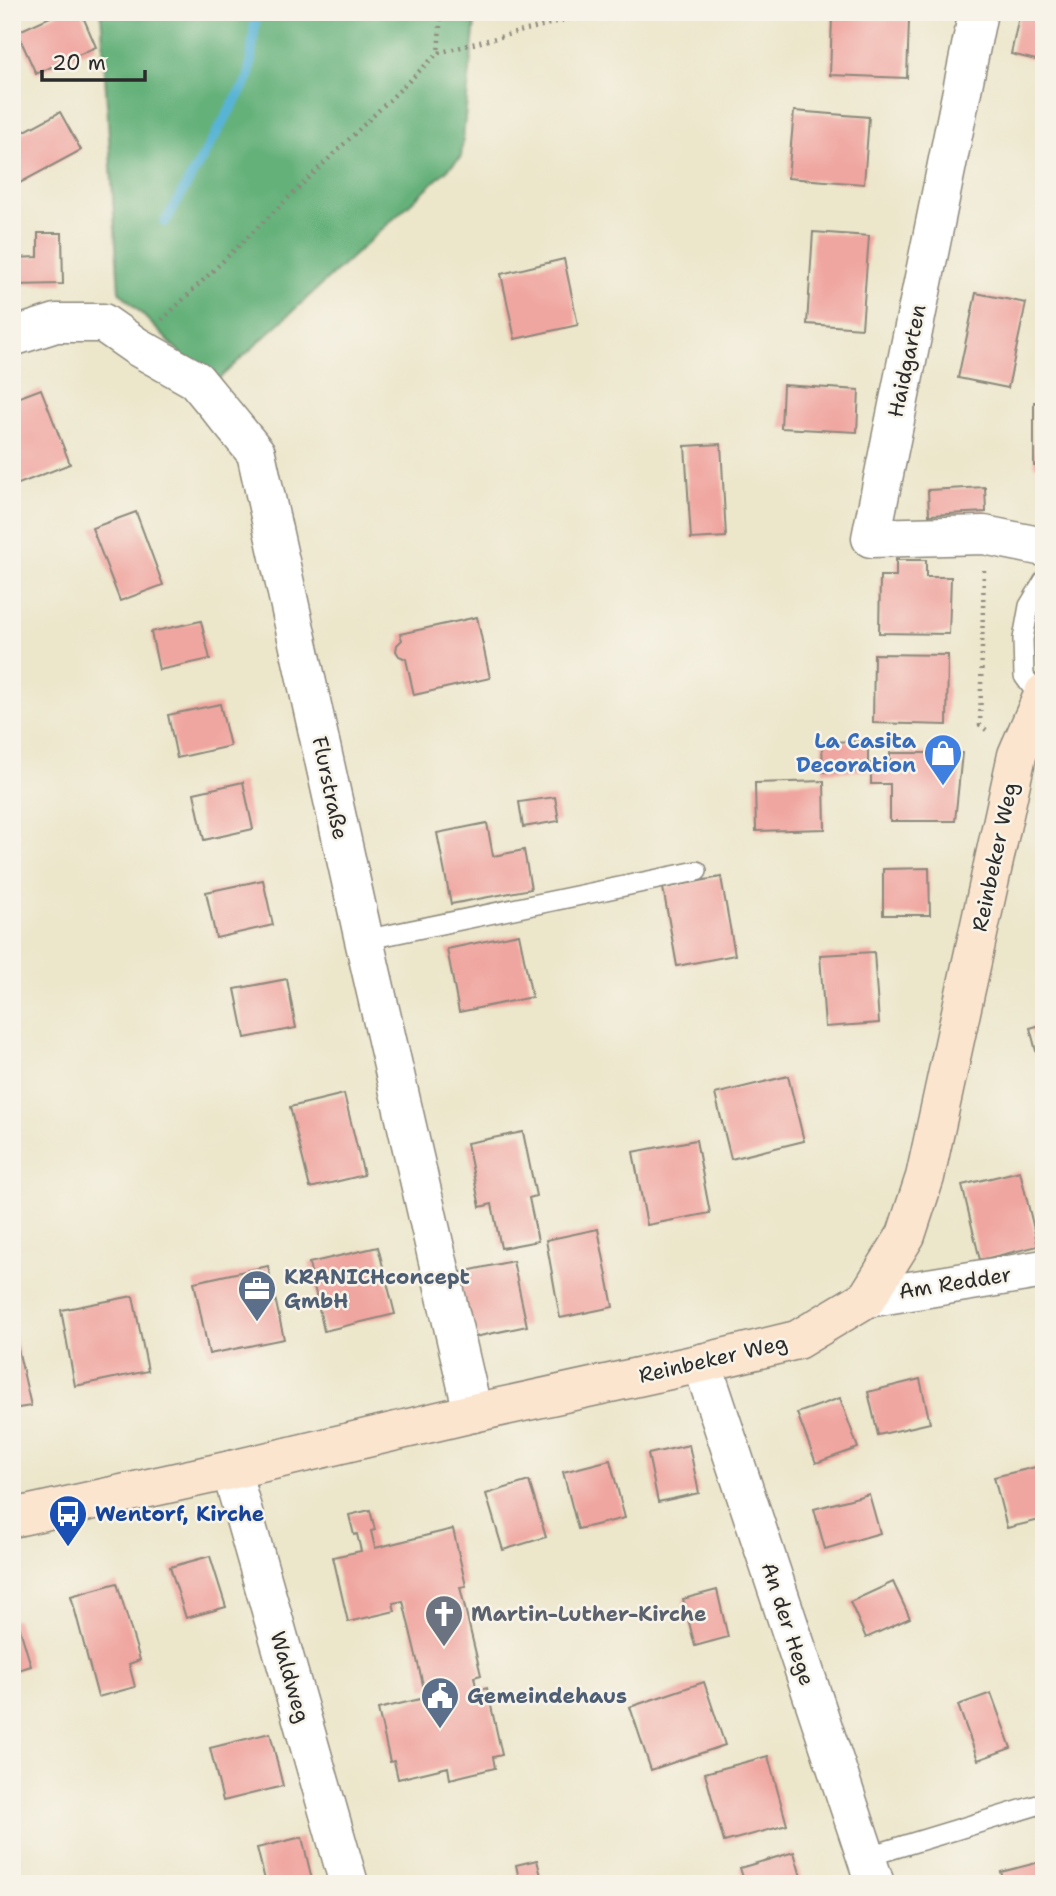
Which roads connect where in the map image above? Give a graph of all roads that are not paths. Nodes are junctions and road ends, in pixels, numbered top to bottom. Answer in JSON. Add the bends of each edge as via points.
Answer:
{"nodes":[{"id":1,"x":978,"y":12,"type":"edge"},
{"id":2,"x":12,"y":337,"type":"edge"},
{"id":3,"x":1044,"y":547,"type":"edge"},
{"id":4,"x":1044,"y":581,"type":"edge"},
{"id":5,"x":1042,"y":695,"type":"edge"},
{"id":6,"x":697,"y":871,"type":"dead end"},
{"id":7,"x":364,"y":940,"type":"junction"},
{"id":8,"x":1044,"y":1269,"type":"edge"},
{"id":9,"x":867,"y":1298,"type":"junction"},
{"id":10,"x":702,"y":1363,"type":"junction"},
{"id":11,"x":473,"y":1413,"type":"junction"},
{"id":12,"x":231,"y":1470,"type":"junction"},
{"id":13,"x":12,"y":1518,"type":"edge"},
{"id":14,"x":1044,"y":1803,"type":"edge"},
{"id":15,"x":871,"y":1870,"type":"edge"},
{"id":16,"x":349,"y":1884,"type":"edge"}],
"edges":[{"from":1,"to":3,"type":"street","name":"Haidgarten","via":[[871,538],[984,536]]},
{"from":2,"to":7,"type":"street","name":"Flurstraße","via":[[56,323],[103,323],[195,380],[256,453]]},
{"from":4,"to":5,"type":"lane","via":[[1029,606],[1023,639],[1024,676]]},
{"from":5,"to":9,"type":"main road","name":"Reinbeker Weg","via":[[1017,754],[925,1177],[906,1235]]},
{"from":6,"to":7,"type":"lane"},
{"from":7,"to":11,"type":"street","name":"Flurstraße"},
{"from":8,"to":9,"type":"street","name":"Am Redder"},
{"from":9,"to":10,"type":"main road","name":"Reinbeker Weg","via":[[797,1340]]},
{"from":10,"to":11,"type":"main road","name":"Reinbeker Weg"},
{"from":10,"to":15,"type":"street","name":"An der Hege"},
{"from":11,"to":12,"type":"main road","name":"Reinbeker Weg"},
{"from":12,"to":13,"type":"main road","name":"Reinbeker Weg"},
{"from":12,"to":16,"type":"street","name":"Waldweg"},
{"from":14,"to":15,"type":"lane"}]}
